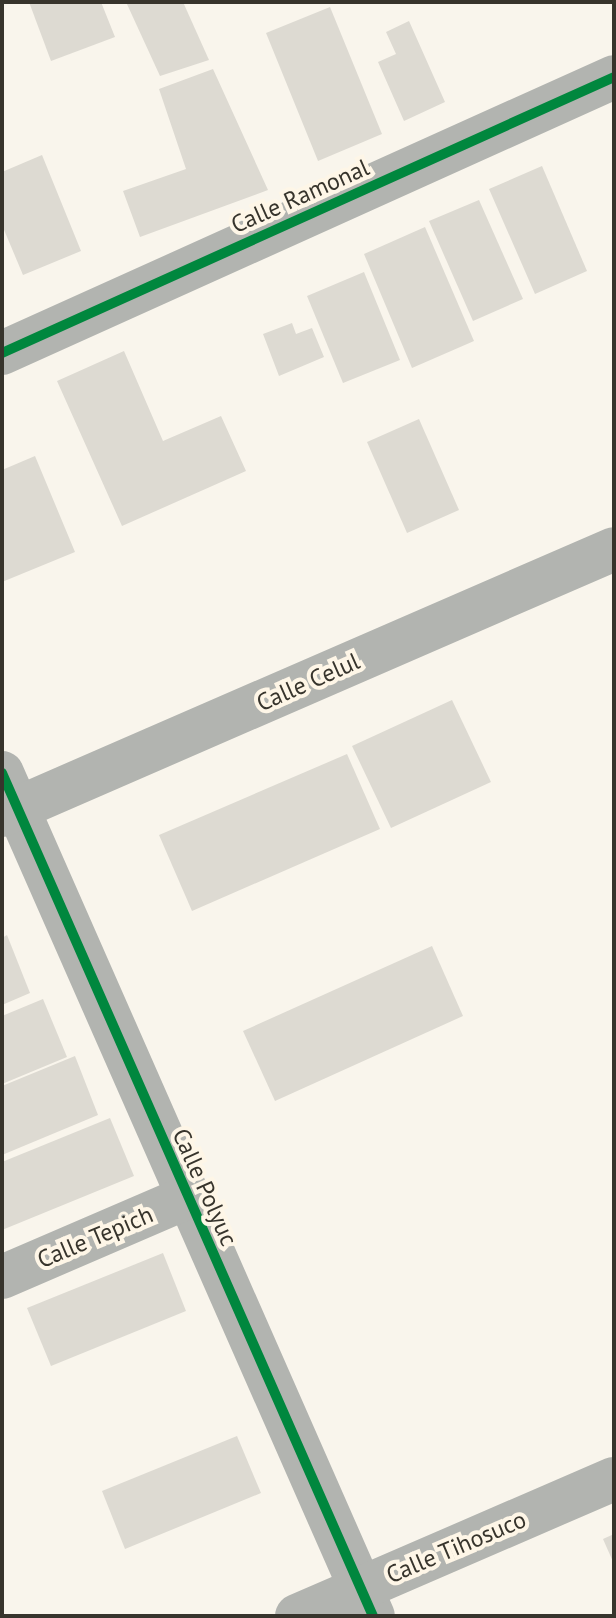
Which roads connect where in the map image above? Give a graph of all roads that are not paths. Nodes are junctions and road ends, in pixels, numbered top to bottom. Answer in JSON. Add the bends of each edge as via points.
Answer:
{"nodes":[{"id":1,"x":614,"y":77,"type":"edge"},
{"id":2,"x":2,"y":353,"type":"edge"},
{"id":3,"x":614,"y":549,"type":"edge"},
{"id":4,"x":7,"y":799,"type":"edge"},
{"id":5,"x":188,"y":1197,"type":"junction"},
{"id":6,"x":2,"y":1277,"type":"edge"},
{"id":7,"x":614,"y":1479,"type":"edge"},
{"id":8,"x":367,"y":1602,"type":"edge"},
{"id":9,"x":297,"y":1616,"type":"edge"}],
"edges":[{"from":1,"to":2,"type":"street","name":"Calle Ramonal"},
{"from":3,"to":4,"type":"street","name":"Calle Celul"},
{"from":4,"to":5,"type":"street","name":"Calle Polyuc"},
{"from":5,"to":6,"type":"street","name":"Calle Tepich"},
{"from":5,"to":8,"type":"street","name":"Calle Polyuc"},
{"from":7,"to":8,"type":"street","name":"Calle Tihosuco"},
{"from":8,"to":9,"type":"street","name":"Calle Tihosuco"}]}
